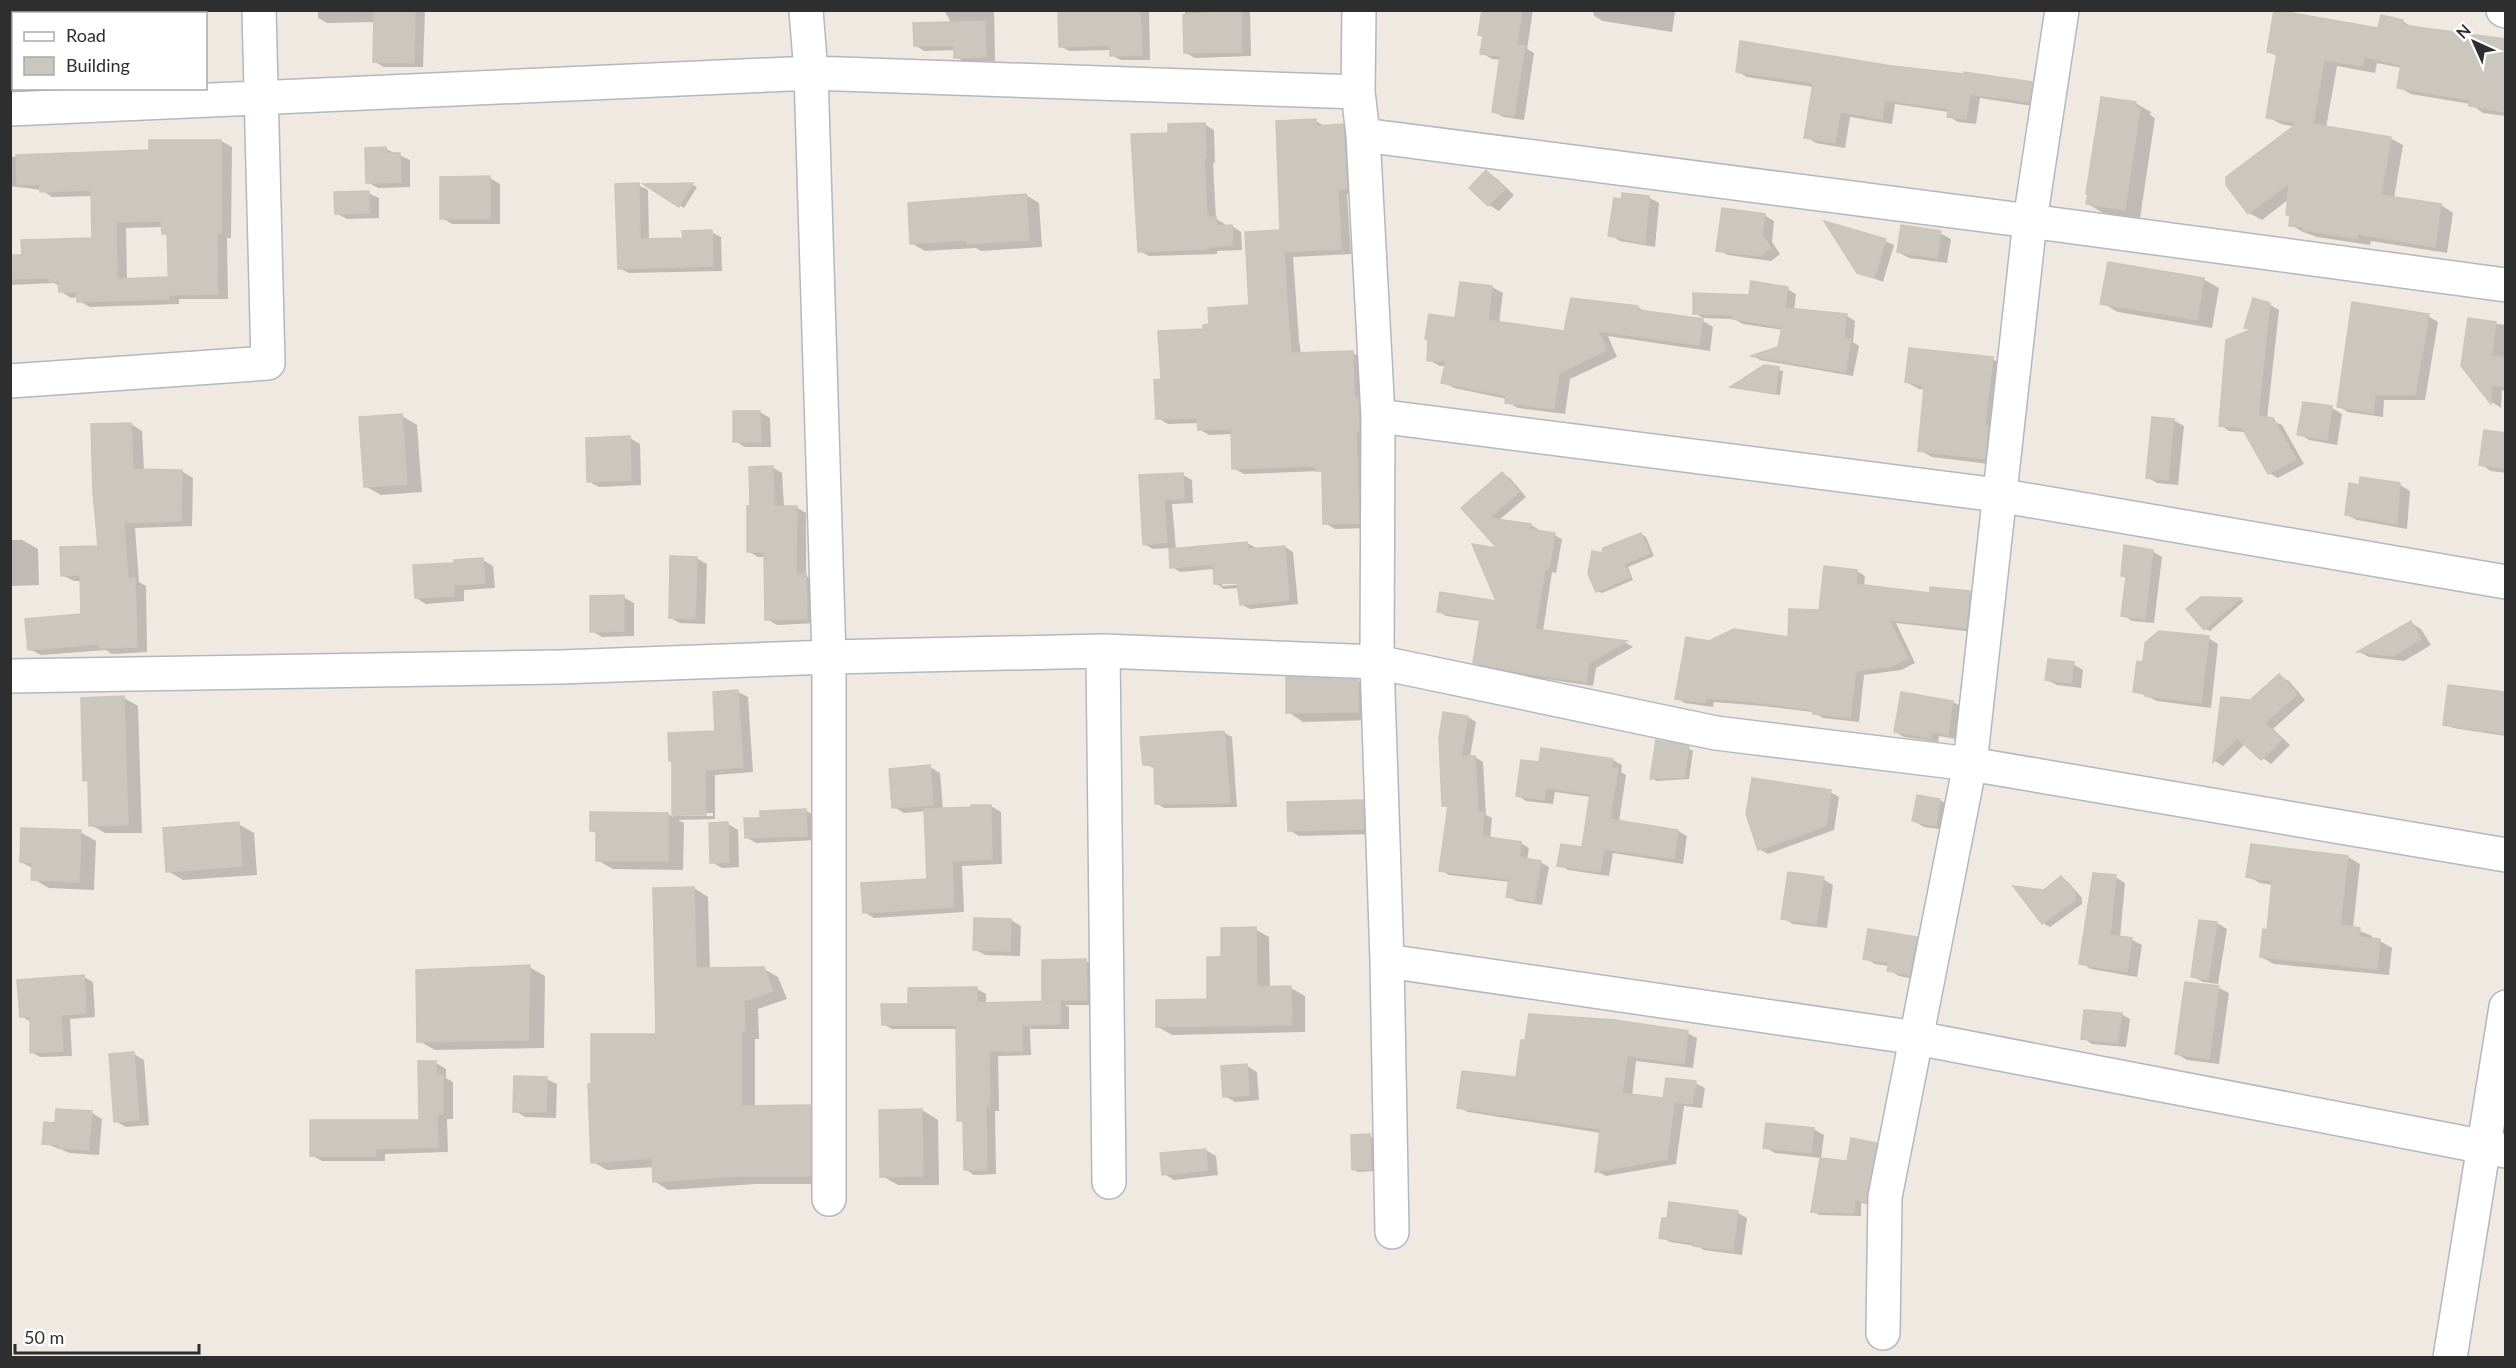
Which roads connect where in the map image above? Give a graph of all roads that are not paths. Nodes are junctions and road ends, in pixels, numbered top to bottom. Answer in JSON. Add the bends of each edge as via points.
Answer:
{"nodes":[{"id":1,"x":259,"y":10,"type":"edge"},
{"id":2,"x":806,"y":10,"type":"edge"},
{"id":3,"x":1359,"y":10,"type":"edge"},
{"id":4,"x":2062,"y":10,"type":"edge"},
{"id":5,"x":811,"y":73,"type":"junction"},
{"id":6,"x":1358,"y":92,"type":"junction"},
{"id":7,"x":261,"y":97,"type":"junction"},
{"id":8,"x":10,"y":109,"type":"edge"},
{"id":9,"x":1363,"y":135,"type":"junction"},
{"id":10,"x":2030,"y":221,"type":"junction"},
{"id":11,"x":2505,"y":285,"type":"edge"},
{"id":12,"x":10,"y":381,"type":"edge"},
{"id":13,"x":1378,"y":416,"type":"junction"},
{"id":14,"x":1998,"y":495,"type":"junction"},
{"id":15,"x":2505,"y":582,"type":"edge"},
{"id":16,"x":1102,"y":651,"type":"junction"},
{"id":17,"x":829,"y":657,"type":"junction"},
{"id":18,"x":1377,"y":662,"type":"junction"},
{"id":19,"x":10,"y":676,"type":"edge"},
{"id":20,"x":1970,"y":764,"type":"junction"},
{"id":21,"x":2505,"y":855,"type":"edge"},
{"id":22,"x":1387,"y":961,"type":"junction"},
{"id":23,"x":2505,"y":1007,"type":"edge"},
{"id":24,"x":1917,"y":1038,"type":"junction"},
{"id":25,"x":2494,"y":1150,"type":"edge"},
{"id":26,"x":1109,"y":1182,"type":"dead end"},
{"id":27,"x":829,"y":1199,"type":"dead end"},
{"id":28,"x":1392,"y":1232,"type":"dead end"},
{"id":29,"x":1883,"y":1334,"type":"dead end"},
{"id":30,"x":2450,"y":1358,"type":"edge"}],
"edges":[{"from":1,"to":7,"type":"street"},
{"from":2,"to":5,"type":"street"},
{"from":3,"to":6,"type":"street"},
{"from":4,"to":10,"type":"street"},
{"from":5,"to":6,"type":"street"},
{"from":5,"to":7,"type":"street"},
{"from":5,"to":17,"type":"street"},
{"from":6,"to":9,"type":"street"},
{"from":7,"to":8,"type":"street"},
{"from":7,"to":12,"type":"street","via":[[268,363]]},
{"from":9,"to":10,"type":"street"},
{"from":9,"to":13,"type":"street"},
{"from":10,"to":11,"type":"street"},
{"from":10,"to":14,"type":"street"},
{"from":13,"to":14,"type":"street"},
{"from":13,"to":18,"type":"street"},
{"from":14,"to":15,"type":"street"},
{"from":14,"to":20,"type":"street"},
{"from":16,"to":17,"type":"street"},
{"from":16,"to":18,"type":"street"},
{"from":16,"to":26,"type":"street"},
{"from":17,"to":19,"type":"street","via":[[561,667]]},
{"from":17,"to":27,"type":"street"},
{"from":18,"to":20,"type":"street","via":[[1716,733]]},
{"from":18,"to":22,"type":"street"},
{"from":20,"to":21,"type":"street"},
{"from":20,"to":24,"type":"street"},
{"from":22,"to":24,"type":"street"},
{"from":22,"to":28,"type":"street"},
{"from":23,"to":25,"type":"street"},
{"from":24,"to":25,"type":"street"},
{"from":24,"to":29,"type":"street","via":[[1885,1197]]},
{"from":25,"to":30,"type":"street"}]}
